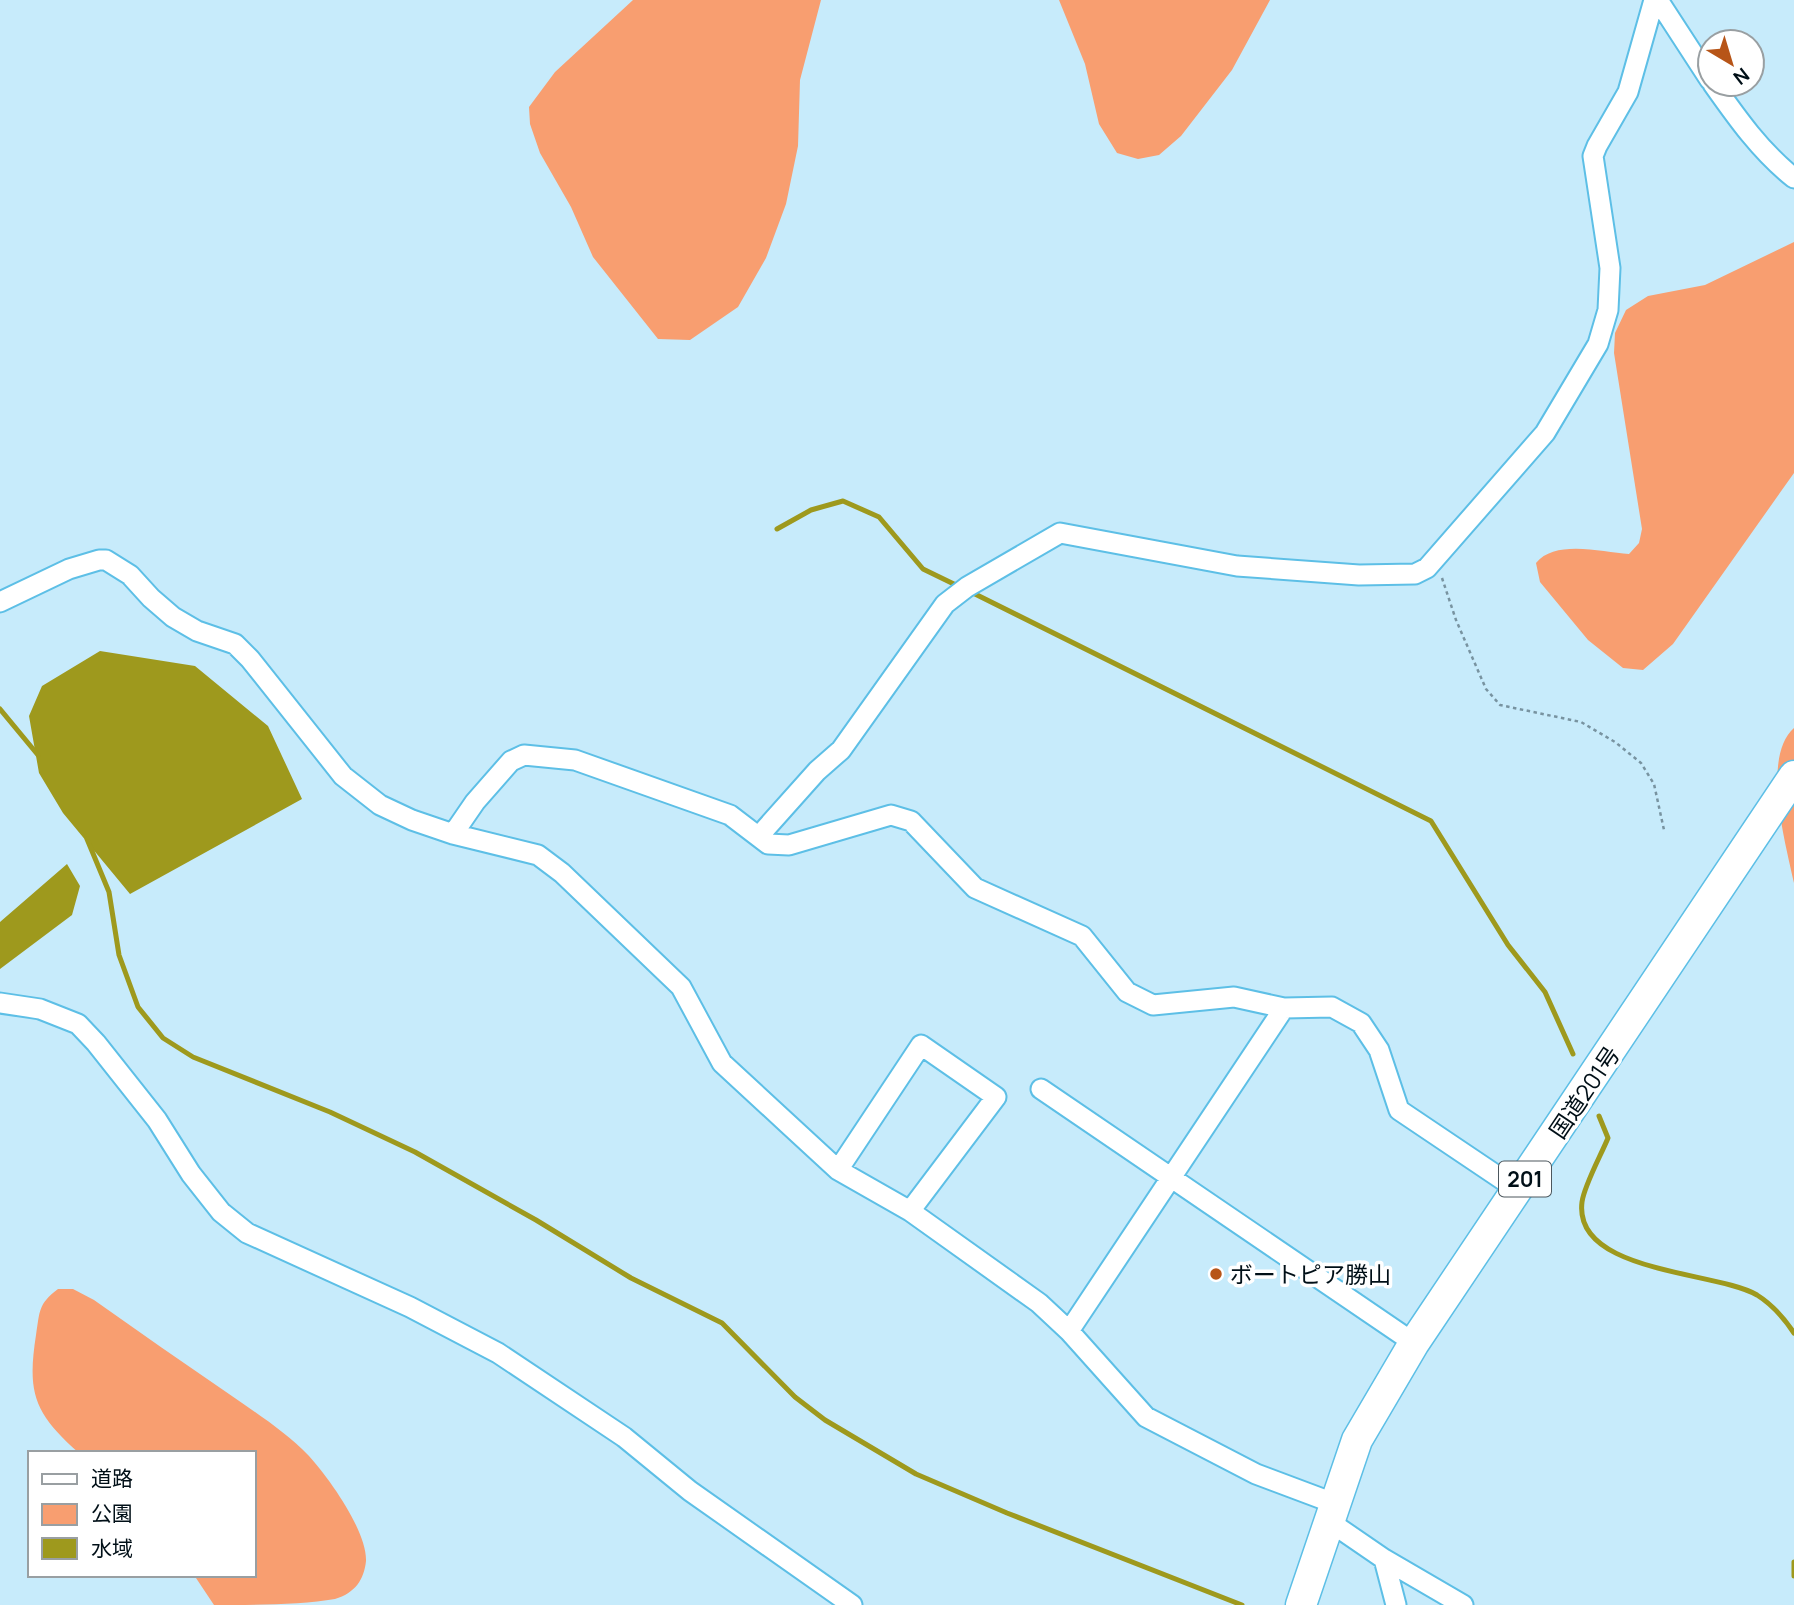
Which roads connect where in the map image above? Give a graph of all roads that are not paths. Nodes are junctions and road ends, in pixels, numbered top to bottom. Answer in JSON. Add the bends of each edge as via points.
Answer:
{"nodes":[{"id":1,"x":1656,"y":0,"type":"edge"},
{"id":2,"x":1696,"y":59,"type":"edge"},
{"id":3,"x":1723,"y":98,"type":"edge"},
{"id":4,"x":1794,"y":178,"type":"edge"},
{"id":5,"x":0,"y":602,"type":"edge"},
{"id":6,"x":1794,"y":776,"type":"edge"},
{"id":7,"x":453,"y":834,"type":"junction"},
{"id":8,"x":759,"y":836,"type":"junction"},
{"id":9,"x":0,"y":1003,"type":"edge"},
{"id":10,"x":1284,"y":1008,"type":"junction"},
{"id":11,"x":1041,"y":1089,"type":"dead end"},
{"id":12,"x":838,"y":1170,"type":"junction"},
{"id":13,"x":1170,"y":1177,"type":"junction"},
{"id":14,"x":1518,"y":1190,"type":"junction"},
{"id":15,"x":910,"y":1211,"type":"junction"},
{"id":16,"x":1069,"y":1331,"type":"junction"},
{"id":17,"x":1414,"y":1343,"type":"junction"},
{"id":18,"x":1333,"y":1513,"type":"junction"},
{"id":19,"x":1384,"y":1559,"type":"junction"},
{"id":20,"x":852,"y":1605,"type":"edge"},
{"id":21,"x":1301,"y":1605,"type":"edge"},
{"id":22,"x":1396,"y":1605,"type":"edge"},
{"id":23,"x":1463,"y":1605,"type":"edge"}],
"edges":[{"from":1,"to":2,"type":"street"},
{"from":1,"to":8,"type":"street","via":[[1628,92],[1593,156],[1610,268],[1608,310],[1598,344],[1545,433],[1427,568],[1415,574],[1359,575],[1237,566],[1060,533],[945,604],[841,750]]},
{"from":3,"to":4,"type":"street","via":[[1778,166]]},
{"from":5,"to":7,"type":"street","via":[[79,566],[99,560],[112,562],[173,617],[235,644],[358,790],[402,816]]},
{"from":6,"to":14,"type":"highway","name":"国道201号","number":"201"},
{"from":7,"to":8,"type":"street","via":[[511,761],[524,755],[575,760],[730,815]]},
{"from":7,"to":12,"type":"street","via":[[537,855],[562,873],[681,987],[722,1063]]},
{"from":8,"to":10,"type":"street","via":[[768,844],[789,845],[891,815],[911,821],[975,888],[1082,936],[1127,992],[1153,1006],[1234,997]]},
{"from":9,"to":20,"type":"street","via":[[40,1009],[78,1024],[157,1120],[221,1212],[247,1233],[410,1307],[498,1353],[624,1437],[690,1491]]},
{"from":10,"to":13,"type":"street"},
{"from":10,"to":14,"type":"street","via":[[1332,1007],[1361,1023],[1379,1049],[1399,1110]]},
{"from":11,"to":13,"type":"street"},
{"from":12,"to":15,"type":"street"},
{"from":12,"to":15,"type":"street","via":[[921,1045],[996,1097]]},
{"from":13,"to":16,"type":"street"},
{"from":13,"to":17,"type":"street"},
{"from":14,"to":17,"type":"highway","name":"国道201号","number":"201"},
{"from":15,"to":16,"type":"street","via":[[1039,1303]]},
{"from":16,"to":18,"type":"street","via":[[1146,1417]]},
{"from":17,"to":18,"type":"highway","name":"国道201号","number":"201","via":[[1357,1440]]},
{"from":18,"to":19,"type":"street"},
{"from":18,"to":21,"type":"highway","name":"国道201号","number":"201"},
{"from":19,"to":22,"type":"street"},
{"from":19,"to":23,"type":"street"}]}
